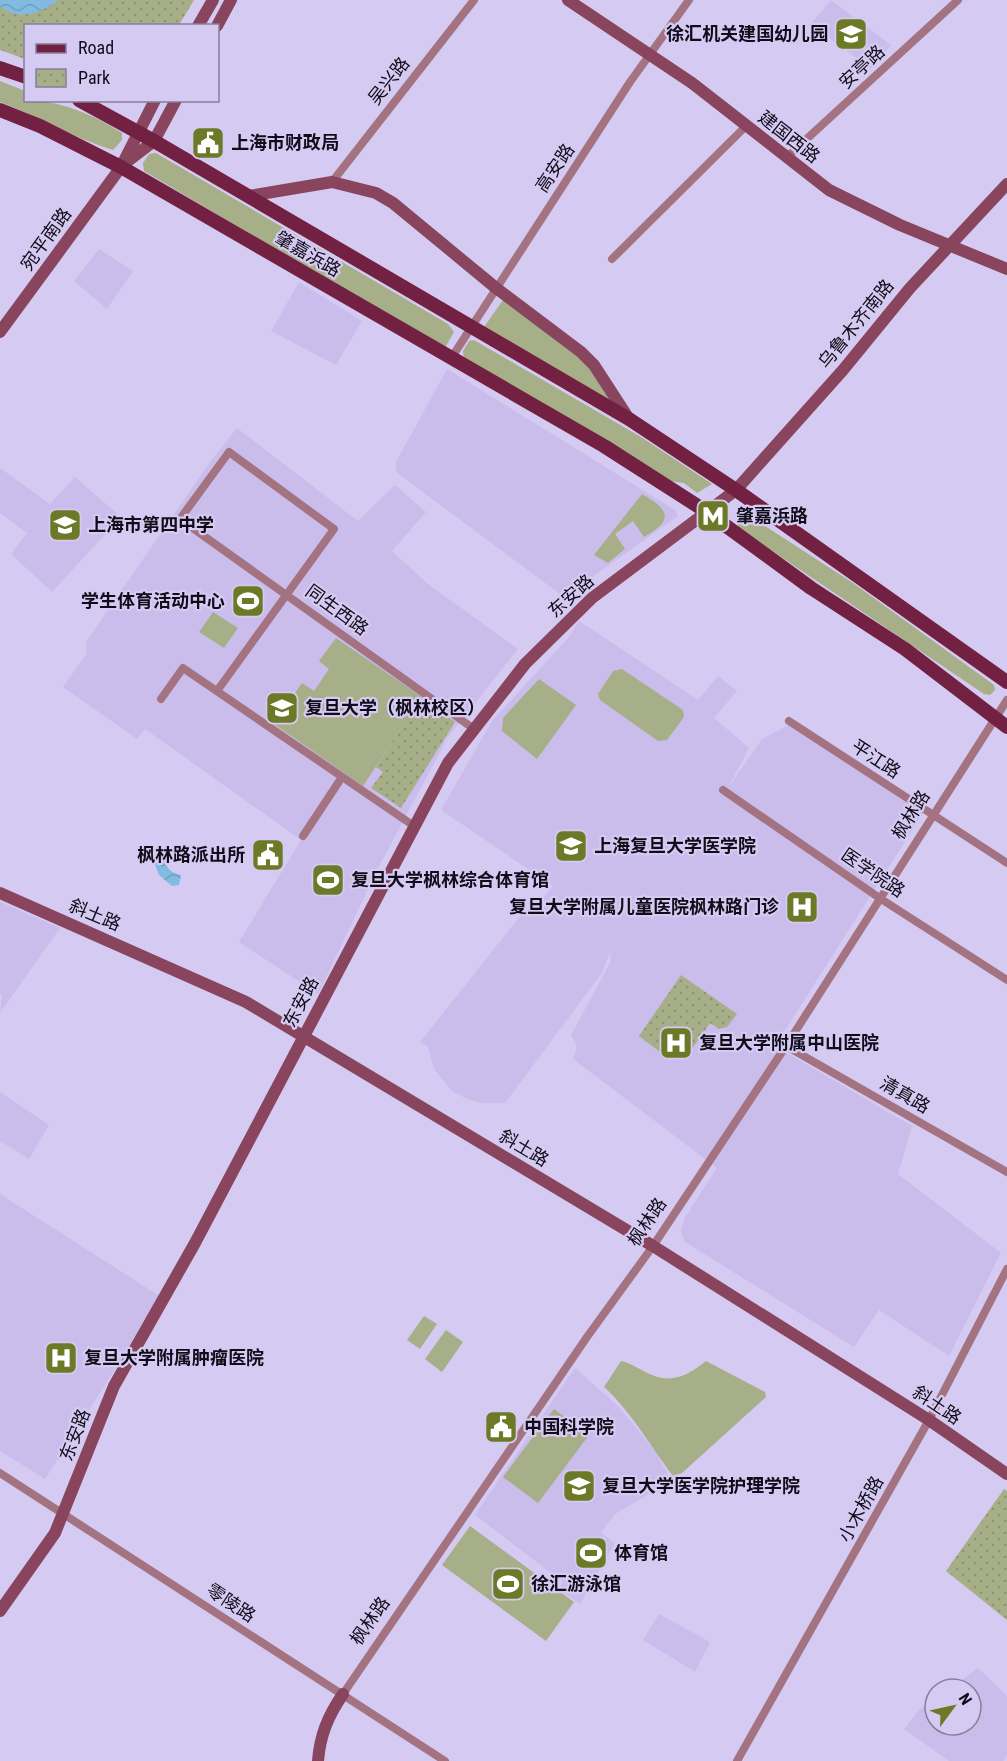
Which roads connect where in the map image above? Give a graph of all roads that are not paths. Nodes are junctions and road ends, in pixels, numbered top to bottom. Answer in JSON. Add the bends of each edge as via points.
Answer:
{"nodes":[{"id":1,"x":213,"y":0,"type":"edge"},
{"id":2,"x":231,"y":0,"type":"edge"},
{"id":3,"x":474,"y":0,"type":"edge"},
{"id":4,"x":568,"y":0,"type":"edge"},
{"id":5,"x":689,"y":0,"type":"edge"},
{"id":6,"x":958,"y":0,"type":"edge"},
{"id":7,"x":199,"y":24,"type":"edge"},
{"id":8,"x":218,"y":24,"type":"edge"},
{"id":9,"x":651,"y":53,"type":"junction"},
{"id":10,"x":0,"y":68,"type":"edge"},
{"id":11,"x":24,"y":76,"type":"edge"},
{"id":12,"x":83,"y":102,"type":"edge"},
{"id":13,"x":154,"y":102,"type":"edge"},
{"id":14,"x":175,"y":102,"type":"edge"},
{"id":15,"x":0,"y":110,"type":"edge"},
{"id":16,"x":746,"y":126,"type":"junction"},
{"id":17,"x":137,"y":132,"type":"junction"},
{"id":18,"x":154,"y":141,"type":"junction"},
{"id":19,"x":787,"y":158,"type":"junction"},
{"id":20,"x":121,"y":167,"type":"junction"},
{"id":21,"x":332,"y":182,"type":"junction"},
{"id":22,"x":1007,"y":184,"type":"edge"},
{"id":23,"x":249,"y":196,"type":"junction"},
{"id":24,"x":948,"y":246,"type":"junction"},
{"id":25,"x":612,"y":259,"type":"dead end"},
{"id":26,"x":1007,"y":269,"type":"edge"},
{"id":27,"x":496,"y":288,"type":"junction"},
{"id":28,"x":472,"y":325,"type":"junction"},
{"id":29,"x":0,"y":332,"type":"edge"},
{"id":30,"x":452,"y":357,"type":"junction"},
{"id":31,"x":629,"y":419,"type":"junction"},
{"id":32,"x":736,"y":490,"type":"junction"},
{"id":33,"x":707,"y":512,"type":"junction"},
{"id":34,"x":288,"y":596,"type":"junction"},
{"id":35,"x":1007,"y":682,"type":"edge"},
{"id":36,"x":217,"y":691,"type":"junction"},
{"id":37,"x":161,"y":699,"type":"dead end"},
{"id":38,"x":1007,"y":700,"type":"edge"},
{"id":39,"x":995,"y":718,"type":"junction"},
{"id":40,"x":789,"y":721,"type":"dead end"},
{"id":41,"x":1007,"y":727,"type":"edge"},
{"id":42,"x":474,"y":729,"type":"junction"},
{"id":43,"x":342,"y":777,"type":"junction"},
{"id":44,"x":723,"y":790,"type":"dead end"},
{"id":45,"x":933,"y":816,"type":"junction"},
{"id":46,"x":414,"y":826,"type":"junction"},
{"id":47,"x":303,"y":836,"type":"dead end"},
{"id":48,"x":1007,"y":863,"type":"edge"},
{"id":49,"x":0,"y":893,"type":"edge"},
{"id":50,"x":881,"y":899,"type":"junction"},
{"id":51,"x":1007,"y":980,"type":"edge"},
{"id":52,"x":303,"y":1036,"type":"junction"},
{"id":53,"x":786,"y":1046,"type":"junction"},
{"id":54,"x":1007,"y":1172,"type":"edge"},
{"id":55,"x":653,"y":1246,"type":"junction"},
{"id":56,"x":1007,"y":1269,"type":"edge"},
{"id":57,"x":929,"y":1420,"type":"junction"},
{"id":58,"x":0,"y":1473,"type":"edge"},
{"id":59,"x":1007,"y":1474,"type":"edge"},
{"id":60,"x":64,"y":1513,"type":"junction"},
{"id":61,"x":0,"y":1611,"type":"edge"},
{"id":62,"x":343,"y":1694,"type":"junction"},
{"id":63,"x":318,"y":1761,"type":"edge"},
{"id":64,"x":445,"y":1761,"type":"edge"},
{"id":65,"x":737,"y":1761,"type":"edge"}],
"edges":[{"from":1,"to":7,"type":"street"},
{"from":2,"to":8,"type":"street"},
{"from":3,"to":21,"type":"street","name":"吴兴路"},
{"from":4,"to":9,"type":"street","name":"建国西路"},
{"from":5,"to":9,"type":"street","name":"高安路"},
{"from":6,"to":19,"type":"street","name":"安亭路"},
{"from":9,"to":16,"type":"street","name":"建国西路"},
{"from":9,"to":27,"type":"street","name":"高安路"},
{"from":10,"to":11,"type":"main road"},
{"from":12,"to":17,"type":"main road","name":"肇嘉浜路"},
{"from":13,"to":17,"type":"street"},
{"from":14,"to":18,"type":"street"},
{"from":15,"to":20,"type":"main road","name":"肇嘉浜路"},
{"from":16,"to":19,"type":"street","name":"建国西路"},
{"from":16,"to":25,"type":"street"},
{"from":17,"to":18,"type":"main road","name":"肇嘉浜路"},
{"from":17,"to":20,"type":"street"},
{"from":18,"to":20,"type":"street"},
{"from":18,"to":23,"type":"main road","name":"肇嘉浜路"},
{"from":19,"to":24,"type":"street","name":"建国西路","via":[[829,190]]},
{"from":20,"to":29,"type":"street","name":"宛平南路"},
{"from":20,"to":30,"type":"main road","name":"肇嘉浜路"},
{"from":21,"to":23,"type":"street","name":"肇嘉浜路"},
{"from":21,"to":27,"type":"street","name":"肇嘉浜路","via":[[376,193],[393,203]]},
{"from":22,"to":24,"type":"street","name":"乌鲁木齐南路"},
{"from":23,"to":28,"type":"main road","name":"肇嘉浜路"},
{"from":24,"to":26,"type":"street","name":"建国西路"},
{"from":24,"to":32,"type":"street","name":"乌鲁木齐南路"},
{"from":27,"to":28,"type":"street","name":"高安路"},
{"from":27,"to":31,"type":"street","name":"肇嘉浜路","via":[[581,352]]},
{"from":28,"to":30,"type":"street","name":"高安路"},
{"from":28,"to":31,"type":"main road","name":"肇嘉浜路"},
{"from":30,"to":33,"type":"main road","name":"肇嘉浜路"},
{"from":31,"to":32,"type":"main road","name":"肇嘉浜路"},
{"from":32,"to":33,"type":"street","name":"东安路"},
{"from":32,"to":35,"type":"main road","name":"肇嘉浜路"},
{"from":33,"to":39,"type":"main road","name":"肇嘉浜路","via":[[811,588],[905,649]]},
{"from":33,"to":42,"type":"street","name":"东安路","via":[[592,598],[525,664]]},
{"from":34,"to":34,"type":"street","name":"同生西路","via":[[180,519],[228,452],[334,529]]},
{"from":34,"to":36,"type":"street"},
{"from":34,"to":42,"type":"street","name":"同生西路"},
{"from":36,"to":37,"type":"street","via":[[183,668]]},
{"from":36,"to":43,"type":"street"},
{"from":38,"to":39,"type":"street","name":"枫林路"},
{"from":39,"to":41,"type":"main road","name":"肇嘉浜路"},
{"from":39,"to":45,"type":"street","name":"枫林路"},
{"from":40,"to":45,"type":"street","name":"平江路"},
{"from":42,"to":46,"type":"street","name":"东安路","via":[[448,763]]},
{"from":43,"to":46,"type":"street"},
{"from":43,"to":47,"type":"street"},
{"from":44,"to":50,"type":"street","name":"医学院路"},
{"from":45,"to":48,"type":"street","name":"平江路"},
{"from":45,"to":50,"type":"street","name":"枫林路"},
{"from":46,"to":52,"type":"street","name":"东安路"},
{"from":49,"to":52,"type":"street","name":"斜土路","via":[[246,1002]]},
{"from":50,"to":51,"type":"street","name":"医学院路"},
{"from":50,"to":53,"type":"street","name":"枫林路"},
{"from":52,"to":55,"type":"street","name":"斜土路"},
{"from":52,"to":60,"type":"street","name":"东安路","via":[[195,1243],[114,1386]]},
{"from":53,"to":54,"type":"street","name":"清真路"},
{"from":53,"to":55,"type":"street","name":"枫林路"},
{"from":55,"to":57,"type":"street","name":"斜土路"},
{"from":55,"to":62,"type":"street","name":"枫林路"},
{"from":56,"to":57,"type":"street","name":"小木桥路"},
{"from":57,"to":59,"type":"street","name":"斜土路"},
{"from":57,"to":65,"type":"street","name":"小木桥路"},
{"from":58,"to":60,"type":"street","name":"零陵路"},
{"from":60,"to":61,"type":"street","name":"东安路"},
{"from":60,"to":62,"type":"street","name":"零陵路"},
{"from":62,"to":63,"type":"street","name":"枫林路","via":[[329,1714],[320,1739]]},
{"from":62,"to":64,"type":"street","name":"零陵路"}]}
